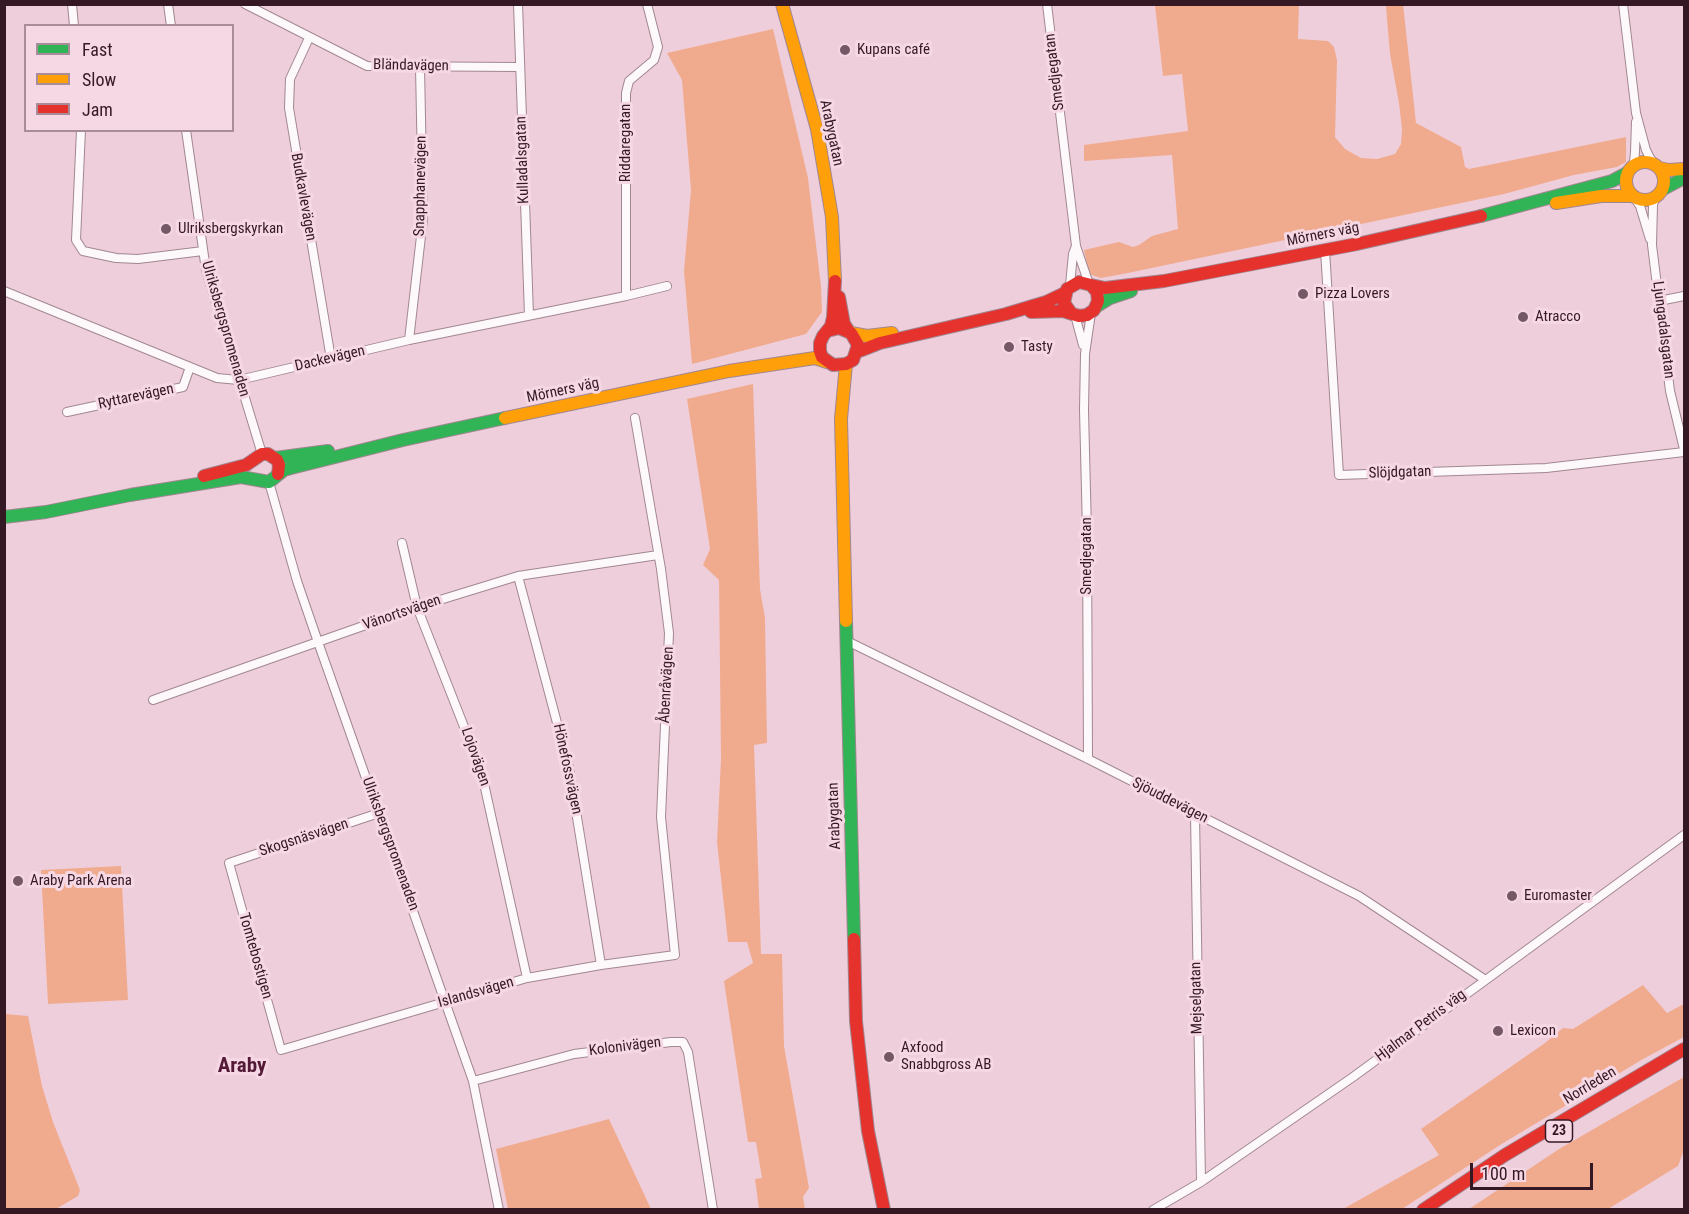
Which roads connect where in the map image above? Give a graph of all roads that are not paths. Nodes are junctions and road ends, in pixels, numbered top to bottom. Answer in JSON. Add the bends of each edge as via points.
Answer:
{"nodes":[{"id":1,"x":72,"y":4,"type":"edge"},
{"id":2,"x":168,"y":4,"type":"edge"},
{"id":3,"x":245,"y":4,"type":"edge"},
{"id":4,"x":518,"y":4,"type":"edge"},
{"id":5,"x":647,"y":4,"type":"edge"},
{"id":6,"x":782,"y":4,"type":"edge"},
{"id":7,"x":1047,"y":4,"type":"edge"},
{"id":8,"x":1623,"y":4,"type":"edge"},
{"id":9,"x":74,"y":24,"type":"edge"},
{"id":10,"x":171,"y":24,"type":"edge"},
{"id":11,"x":309,"y":38,"type":"junction"},
{"id":12,"x":420,"y":67,"type":"junction"},
{"id":13,"x":519,"y":67,"type":"junction"},
{"id":14,"x":1636,"y":113,"type":"junction"},
{"id":15,"x":81,"y":132,"type":"edge"},
{"id":16,"x":186,"y":132,"type":"edge"},
{"id":17,"x":1657,"y":166,"type":"junction"},
{"id":18,"x":1684,"y":169,"type":"edge"},
{"id":19,"x":1628,"y":172,"type":"junction"},
{"id":20,"x":1684,"y":178,"type":"edge"},
{"id":21,"x":1659,"y":194,"type":"junction"},
{"id":22,"x":1633,"y":197,"type":"junction"},
{"id":23,"x":1487,"y":215,"type":"junction"},
{"id":24,"x":1652,"y":245,"type":"junction"},
{"id":25,"x":1076,"y":246,"type":"junction"},
{"id":26,"x":1325,"y":250,"type":"junction"},
{"id":27,"x":202,"y":251,"type":"junction"},
{"id":28,"x":835,"y":272,"type":"junction"},
{"id":29,"x":1164,"y":281,"type":"junction"},
{"id":30,"x":1090,"y":284,"type":"junction"},
{"id":31,"x":667,"y":286,"type":"dead end"},
{"id":32,"x":1067,"y":289,"type":"junction"},
{"id":33,"x":4,"y":291,"type":"edge"},
{"id":34,"x":626,"y":296,"type":"junction"},
{"id":35,"x":1684,"y":296,"type":"edge"},
{"id":36,"x":1659,"y":301,"type":"junction"},
{"id":37,"x":1094,"y":310,"type":"junction"},
{"id":38,"x":1006,"y":314,"type":"junction"},
{"id":39,"x":1073,"y":314,"type":"junction"},
{"id":40,"x":529,"y":315,"type":"junction"},
{"id":41,"x":950,"y":326,"type":"junction"},
{"id":42,"x":850,"y":331,"type":"junction"},
{"id":43,"x":827,"y":332,"type":"junction"},
{"id":44,"x":409,"y":340,"type":"junction"},
{"id":45,"x":820,"y":343,"type":"junction"},
{"id":46,"x":857,"y":352,"type":"junction"},
{"id":47,"x":1085,"y":354,"type":"junction"},
{"id":48,"x":331,"y":359,"type":"junction"},
{"id":49,"x":829,"y":363,"type":"junction"},
{"id":50,"x":846,"y":364,"type":"junction"},
{"id":51,"x":190,"y":367,"type":"junction"},
{"id":52,"x":729,"y":371,"type":"junction"},
{"id":53,"x":239,"y":380,"type":"junction"},
{"id":54,"x":68,"y":412,"type":"dead end"},
{"id":55,"x":636,"y":418,"type":"dead end"},
{"id":56,"x":841,"y":418,"type":"junction"},
{"id":57,"x":403,"y":440,"type":"junction"},
{"id":58,"x":1684,"y":451,"type":"edge"},
{"id":59,"x":257,"y":457,"type":"junction"},
{"id":60,"x":275,"y":458,"type":"junction"},
{"id":61,"x":256,"y":478,"type":"junction"},
{"id":62,"x":274,"y":478,"type":"junction"},
{"id":63,"x":130,"y":495,"type":"junction"},
{"id":64,"x":46,"y":512,"type":"junction"},
{"id":65,"x":4,"y":517,"type":"edge"},
{"id":66,"x":4,"y":525,"type":"edge"},
{"id":67,"x":402,"y":543,"type":"dead end"},
{"id":68,"x":658,"y":555,"type":"junction"},
{"id":69,"x":518,"y":576,"type":"junction"},
{"id":70,"x":417,"y":607,"type":"junction"},
{"id":71,"x":846,"y":640,"type":"junction"},
{"id":72,"x":318,"y":642,"type":"junction"},
{"id":73,"x":153,"y":700,"type":"dead end"},
{"id":74,"x":1088,"y":759,"type":"junction"},
{"id":75,"x":379,"y":813,"type":"junction"},
{"id":76,"x":1195,"y":814,"type":"junction"},
{"id":77,"x":1684,"y":835,"type":"edge"},
{"id":78,"x":229,"y":863,"type":"joint"},
{"id":79,"x":675,"y":955,"type":"joint"},
{"id":80,"x":601,"y":965,"type":"junction"},
{"id":81,"x":527,"y":978,"type":"junction"},
{"id":82,"x":1484,"y":979,"type":"junction"},
{"id":83,"x":446,"y":1002,"type":"junction"},
{"id":84,"x":281,"y":1050,"type":"joint"},
{"id":85,"x":1684,"y":1050,"type":"edge"},
{"id":86,"x":1684,"y":1059,"type":"edge"},
{"id":87,"x":472,"y":1081,"type":"junction"},
{"id":88,"x":1201,"y":1182,"type":"junction"},
{"id":89,"x":499,"y":1209,"type":"edge"},
{"id":90,"x":713,"y":1209,"type":"edge"},
{"id":91,"x":884,"y":1209,"type":"edge"},
{"id":92,"x":1153,"y":1209,"type":"edge"},
{"id":93,"x":1423,"y":1209,"type":"edge"},
{"id":94,"x":1438,"y":1209,"type":"edge"}],
"edges":[{"from":1,"to":9,"type":"street"},
{"from":2,"to":10,"type":"street"},
{"from":3,"to":11,"type":"street","name":"Bländavägen"},
{"from":4,"to":13,"type":"street","name":"Kulladalsgatan"},
{"from":5,"to":34,"type":"street","name":"Riddaregatan","via":[[658,47],[654,60],[629,81],[626,93]]},
{"from":6,"to":28,"type":"main road","name":"Arabygatan","via":[[817,129],[832,217]]},
{"from":7,"to":25,"type":"street","name":"Smedjegatan"},
{"from":8,"to":14,"type":"street"},
{"from":11,"to":12,"type":"street","name":"Bländavägen","via":[[367,66]]},
{"from":11,"to":48,"type":"street","name":"Budkavlevägen","via":[[290,79],[289,108]]},
{"from":12,"to":13,"type":"street","name":"Bländavägen"},
{"from":12,"to":44,"type":"street","name":"Snapphanevägen","via":[[423,219]]},
{"from":13,"to":40,"type":"street","name":"Kulladalsgatan"},
{"from":14,"to":17,"type":"street","via":[[1646,150]]},
{"from":14,"to":19,"type":"street","via":[[1634,162]]},
{"from":15,"to":27,"type":"street","via":[[76,240],[82,251],[138,259]]},
{"from":16,"to":27,"type":"street","name":"Ulriksbergspromenaden"},
{"from":17,"to":18,"type":"main road"},
{"from":17,"to":19,"type":"main road","via":[[1642,162]]},
{"from":17,"to":21,"type":"main road","via":[[1664,178]]},
{"from":19,"to":22,"type":"main road","via":[[1626,186]]},
{"from":19,"to":23,"type":"main road","name":"Mörners väg","via":[[1612,181]]},
{"from":20,"to":21,"type":"main road"},
{"from":21,"to":22,"type":"main road","via":[[1648,201]]},
{"from":21,"to":24,"type":"street","name":"Ljungadalsgatan","via":[[1653,205]]},
{"from":22,"to":23,"type":"main road","name":"Mörners väg","via":[[1601,196]]},
{"from":22,"to":24,"type":"street","name":"Ljungadalsgatan","via":[[1640,206]]},
{"from":23,"to":26,"type":"main road","name":"Mörners väg"},
{"from":24,"to":36,"type":"street","name":"Ljungadalsgatan"},
{"from":25,"to":30,"type":"street","name":"Smedjegatan"},
{"from":25,"to":32,"type":"street","name":"Smedjegatan"},
{"from":26,"to":29,"type":"main road","name":"Mörners väg"},
{"from":26,"to":58,"type":"street","name":"Slöjdgatan","via":[[1339,475],[1546,468]]},
{"from":27,"to":53,"type":"street","name":"Ulriksbergspromenaden"},
{"from":28,"to":42,"type":"main road","name":"Arabygatan","via":[[843,319]]},
{"from":28,"to":43,"type":"main road","name":"Arabygatan","via":[[833,316]]},
{"from":29,"to":30,"type":"main road","name":"Mörners väg","via":[[1105,288]]},
{"from":29,"to":37,"type":"main road","name":"Mörners väg","via":[[1117,296]]},
{"from":30,"to":32,"type":"main road","via":[[1079,282]]},
{"from":30,"to":37,"type":"main road","via":[[1098,296]]},
{"from":31,"to":34,"type":"street","name":"Dackevägen"},
{"from":32,"to":38,"type":"main road","via":[[1046,302]]},
{"from":32,"to":39,"type":"main road","via":[[1064,303]]},
{"from":33,"to":51,"type":"street","name":"Dackevägen"},
{"from":34,"to":40,"type":"street","name":"Dackevägen"},
{"from":35,"to":36,"type":"street"},
{"from":36,"to":58,"type":"street","name":"Ljungadalsgatan"},
{"from":37,"to":39,"type":"main road","via":[[1083,316]]},
{"from":37,"to":47,"type":"street","name":"Smedjegatan"},
{"from":38,"to":39,"type":"main road","via":[[1054,310]]},
{"from":38,"to":41,"type":"main road"},
{"from":39,"to":47,"type":"street","name":"Smedjegatan"},
{"from":40,"to":44,"type":"street","name":"Dackevägen"},
{"from":41,"to":42,"type":"main road","via":[[867,336]]},
{"from":41,"to":46,"type":"main road"},
{"from":42,"to":43,"type":"main road","via":[[839,328]]},
{"from":42,"to":46,"type":"main road","via":[[858,345]]},
{"from":43,"to":45,"type":"main road"},
{"from":44,"to":48,"type":"street","name":"Dackevägen"},
{"from":45,"to":49,"type":"main road","via":[[820,351]]},
{"from":45,"to":52,"type":"main road","name":"Mörners väg"},
{"from":46,"to":50,"type":"main road"},
{"from":47,"to":74,"type":"street","name":"Smedjegatan"},
{"from":48,"to":53,"type":"street","name":"Dackevägen"},
{"from":49,"to":50,"type":"main road"},
{"from":49,"to":52,"type":"main road","name":"Mörners väg","via":[[815,358]]},
{"from":49,"to":56,"type":"main road","name":"Arabygatan"},
{"from":50,"to":56,"type":"main road","name":"Arabygatan"},
{"from":51,"to":53,"type":"street","name":"Dackevägen","via":[[217,378]]},
{"from":51,"to":54,"type":"street","name":"Ryttarevägen","via":[[183,387]]},
{"from":52,"to":57,"type":"main road","name":"Mörners väg"},
{"from":53,"to":59,"type":"street","name":"Ulriksbergspromenaden"},
{"from":55,"to":68,"type":"street","name":"Åbenråvägen"},
{"from":56,"to":71,"type":"main road","name":"Arabygatan"},
{"from":57,"to":60,"type":"main road","name":"Mörners väg"},
{"from":57,"to":62,"type":"main road","name":"Mörners väg","via":[[291,468]]},
{"from":59,"to":60,"type":"main road","via":[[268,454]]},
{"from":59,"to":61,"type":"main road","via":[[251,471]]},
{"from":59,"to":63,"type":"main road","via":[[238,467]]},
{"from":60,"to":62,"type":"main road","via":[[279,465]]},
{"from":61,"to":62,"type":"main road","via":[[263,482]]},
{"from":61,"to":63,"type":"main road"},
{"from":62,"to":72,"type":"street","name":"Ulriksbergspromenaden","via":[[297,580]]},
{"from":63,"to":64,"type":"main road"},
{"from":64,"to":65,"type":"main road"},
{"from":64,"to":66,"type":"main road"},
{"from":67,"to":70,"type":"street","name":"Lojovägen"},
{"from":68,"to":69,"type":"street","name":"Vänortsvägen"},
{"from":68,"to":79,"type":"street","name":"Åbenråvägen","via":[[669,633],[661,817]]},
{"from":69,"to":70,"type":"street","name":"Vänortsvägen"},
{"from":69,"to":80,"type":"street","name":"Hönefossvägen","via":[[569,768]]},
{"from":70,"to":72,"type":"street","name":"Vänortsvägen"},
{"from":70,"to":81,"type":"street","name":"Lojovägen","via":[[481,770]]},
{"from":71,"to":74,"type":"street","name":"Sjöuddevägen"},
{"from":71,"to":91,"type":"main road","name":"Arabygatan","via":[[856,1021],[867,1120]]},
{"from":72,"to":73,"type":"street","name":"Vänortsvägen"},
{"from":72,"to":75,"type":"street","name":"Ulriksbergspromenaden"},
{"from":74,"to":76,"type":"street","name":"Sjöuddevägen"},
{"from":75,"to":78,"type":"street","name":"Skogsnäsvägen"},
{"from":75,"to":83,"type":"street","name":"Ulriksbergspromenaden"},
{"from":76,"to":82,"type":"street","name":"Sjöuddevägen","via":[[1359,896]]},
{"from":76,"to":88,"type":"street","name":"Mejselgatan"},
{"from":77,"to":82,"type":"street","name":"Hjalmar Petris väg"},
{"from":78,"to":84,"type":"street","name":"Tomtebostigen"},
{"from":79,"to":80,"type":"street","name":"Islandsvägen"},
{"from":80,"to":81,"type":"street","name":"Islandsvägen"},
{"from":81,"to":83,"type":"street","name":"Islandsvägen"},
{"from":82,"to":88,"type":"street","name":"Hjalmar Petris väg","via":[[1353,1077]]},
{"from":83,"to":84,"type":"street","name":"Islandsvägen"},
{"from":83,"to":87,"type":"street","name":"Ulriksbergspromenaden"},
{"from":85,"to":93,"type":"main road","name":"Norrleden","number":"23","via":[[1581,1108]]},
{"from":86,"to":94,"type":"main road","name":"Norrleden","number":"23","via":[[1558,1131]]},
{"from":87,"to":89,"type":"street","name":"Ulriksbergspromenaden"},
{"from":87,"to":90,"type":"street","name":"Kolonivägen","via":[[574,1054],[683,1042],[688,1052]]},
{"from":88,"to":92,"type":"street","name":"Hjalmar Petris väg"}]}
